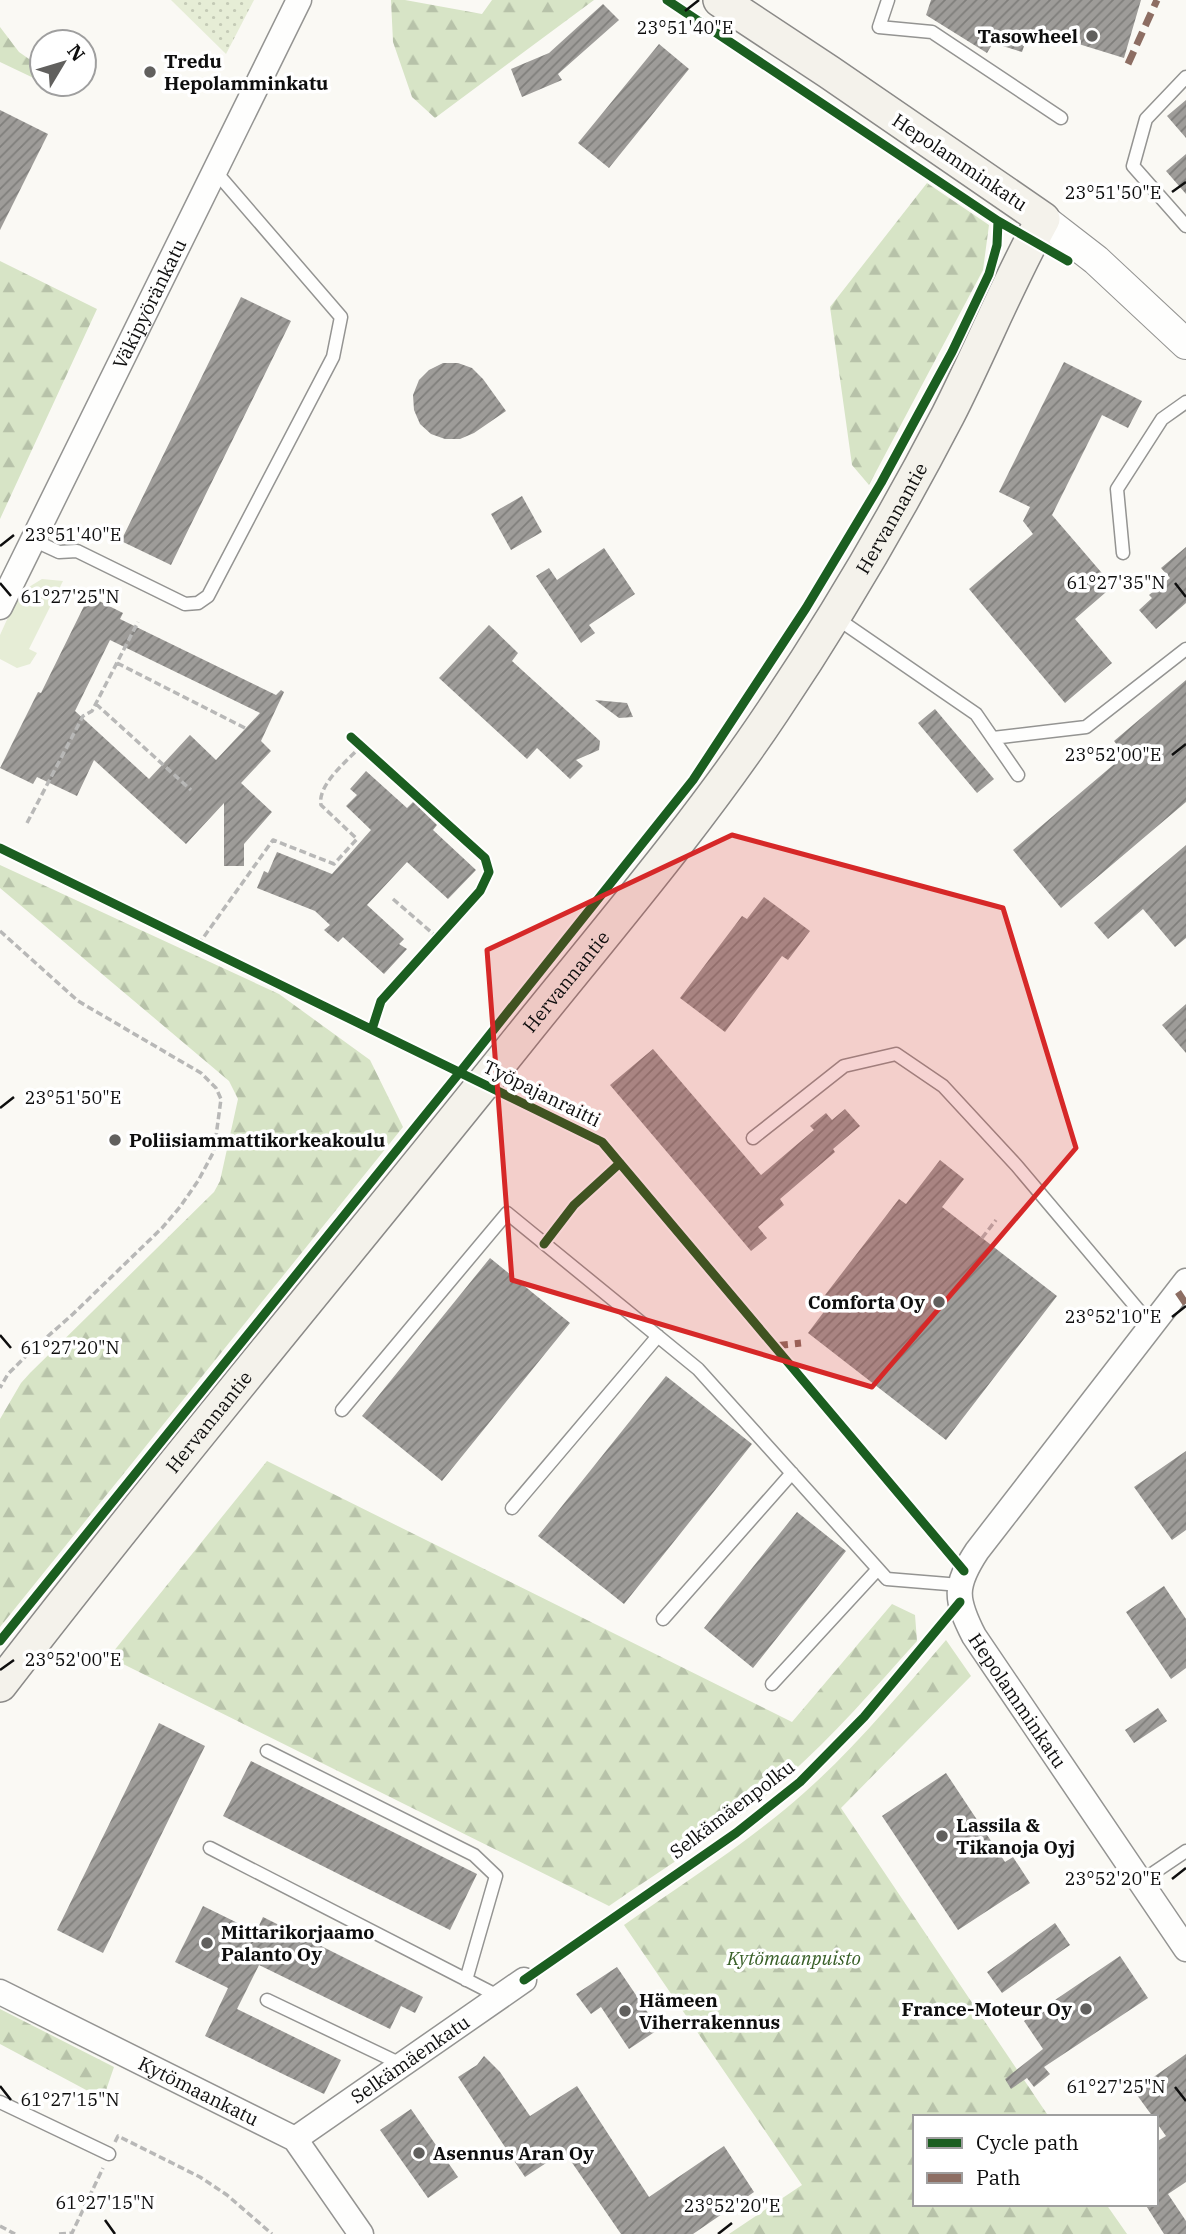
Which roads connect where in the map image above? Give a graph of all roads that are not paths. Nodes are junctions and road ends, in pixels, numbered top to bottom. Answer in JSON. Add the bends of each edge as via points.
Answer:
{"nodes":[{"id":1,"x":299,"y":0,"type":"edge"},
{"id":2,"x":720,"y":0,"type":"edge"},
{"id":3,"x":888,"y":0,"type":"edge"},
{"id":4,"x":1186,"y":77,"type":"edge"},
{"id":5,"x":1060,"y":118,"type":"dead end"},
{"id":6,"x":215,"y":171,"type":"junction"},
{"id":7,"x":1043,"y":219,"type":"junction"},
{"id":8,"x":1186,"y":226,"type":"edge"},
{"id":9,"x":1186,"y":344,"type":"edge"},
{"id":10,"x":1186,"y":402,"type":"edge"},
{"id":11,"x":33,"y":540,"type":"junction"},
{"id":12,"x":1123,"y":552,"type":"dead end"},
{"id":13,"x":0,"y":607,"type":"edge"},
{"id":14,"x":834,"y":616,"type":"junction"},
{"id":15,"x":1186,"y":649,"type":"edge"},
{"id":16,"x":993,"y":738,"type":"junction"},
{"id":17,"x":1018,"y":775,"type":"dead end"},
{"id":18,"x":753,"y":1138,"type":"dead end"},
{"id":19,"x":1186,"y":1281,"type":"edge"},
{"id":20,"x":1152,"y":1326,"type":"junction"},
{"id":21,"x":658,"y":1336,"type":"junction"},
{"id":22,"x":342,"y":1410,"type":"dead end"},
{"id":23,"x":792,"y":1473,"type":"junction"},
{"id":24,"x":512,"y":1508,"type":"dead end"},
{"id":25,"x":878,"y":1569,"type":"junction"},
{"id":26,"x":960,"y":1585,"type":"junction"},
{"id":27,"x":663,"y":1619,"type":"dead end"},
{"id":28,"x":772,"y":1684,"type":"dead end"},
{"id":29,"x":0,"y":1685,"type":"edge"},
{"id":30,"x":267,"y":1751,"type":"dead end"},
{"id":31,"x":210,"y":1848,"type":"dead end"},
{"id":32,"x":1186,"y":1851,"type":"edge"},
{"id":33,"x":1140,"y":1882,"type":"junction"},
{"id":34,"x":1186,"y":1949,"type":"edge"},
{"id":35,"x":466,"y":1979,"type":"junction"},
{"id":36,"x":524,"y":1980,"type":"dead end"},
{"id":37,"x":0,"y":1992,"type":"edge"},
{"id":38,"x":500,"y":1997,"type":"junction"},
{"id":39,"x":267,"y":2000,"type":"dead end"},
{"id":40,"x":404,"y":2065,"type":"junction"},
{"id":41,"x":0,"y":2102,"type":"edge"},
{"id":42,"x":295,"y":2139,"type":"junction"},
{"id":43,"x":109,"y":2154,"type":"road end"},
{"id":44,"x":361,"y":2234,"type":"edge"}],
"edges":[{"from":1,"to":6,"type":"street","name":"Väkipyöränkatu"},
{"from":2,"to":7,"type":"main road","name":"Hepolamminkatu"},
{"from":3,"to":5,"type":"lane","via":[[879,27],[932,32]]},
{"from":4,"to":8,"type":"lane","via":[[1146,119],[1133,166]]},
{"from":6,"to":11,"type":"street","name":"Väkipyöränkatu"},
{"from":6,"to":11,"type":"lane","via":[[341,317],[333,357],[208,596],[198,603],[185,604],[77,551],[58,552]]},
{"from":7,"to":9,"type":"street","name":"Hepolamminkatu","via":[[1096,260]]},
{"from":7,"to":14,"type":"main road","name":"Hervannantie","via":[[928,454]]},
{"from":10,"to":12,"type":"lane","via":[[1162,419],[1117,489]]},
{"from":11,"to":13,"type":"street","name":"Väkipyöränkatu"},
{"from":14,"to":16,"type":"lane","via":[[976,714]]},
{"from":14,"to":29,"type":"main road","name":"Hervannantie","via":[[713,797]]},
{"from":15,"to":16,"type":"lane","via":[[1086,727]]},
{"from":16,"to":17,"type":"lane"},
{"from":18,"to":20,"type":"lane","via":[[844,1066],[896,1054],[943,1086]]},
{"from":19,"to":20,"type":"street"},
{"from":20,"to":26,"type":"street","via":[[977,1551]]},
{"from":21,"to":22,"type":"lane","via":[[507,1213]]},
{"from":21,"to":23,"type":"lane","via":[[698,1369]]},
{"from":21,"to":24,"type":"lane"},
{"from":23,"to":25,"type":"lane"},
{"from":23,"to":27,"type":"lane"},
{"from":25,"to":26,"type":"lane","via":[[887,1579]]},
{"from":25,"to":28,"type":"lane"},
{"from":26,"to":33,"type":"street","name":"Hepolamminkatu","via":[[963,1615],[974,1636]]},
{"from":30,"to":35,"type":"lane","via":[[474,1855],[496,1876]]},
{"from":31,"to":35,"type":"lane"},
{"from":32,"to":33,"type":"lane"},
{"from":33,"to":34,"type":"street","name":"Hepolamminkatu"},
{"from":35,"to":38,"type":"lane"},
{"from":36,"to":38,"type":"street","name":"Selkämäenkatu"},
{"from":37,"to":42,"type":"street","name":"Kytömaankatu"},
{"from":38,"to":40,"type":"street","name":"Selkämäenkatu"},
{"from":39,"to":40,"type":"lane"},
{"from":40,"to":42,"type":"street","name":"Selkämäenkatu"},
{"from":41,"to":43,"type":"lane"},
{"from":42,"to":44,"type":"street","name":"Kytömaankatu"}]}
